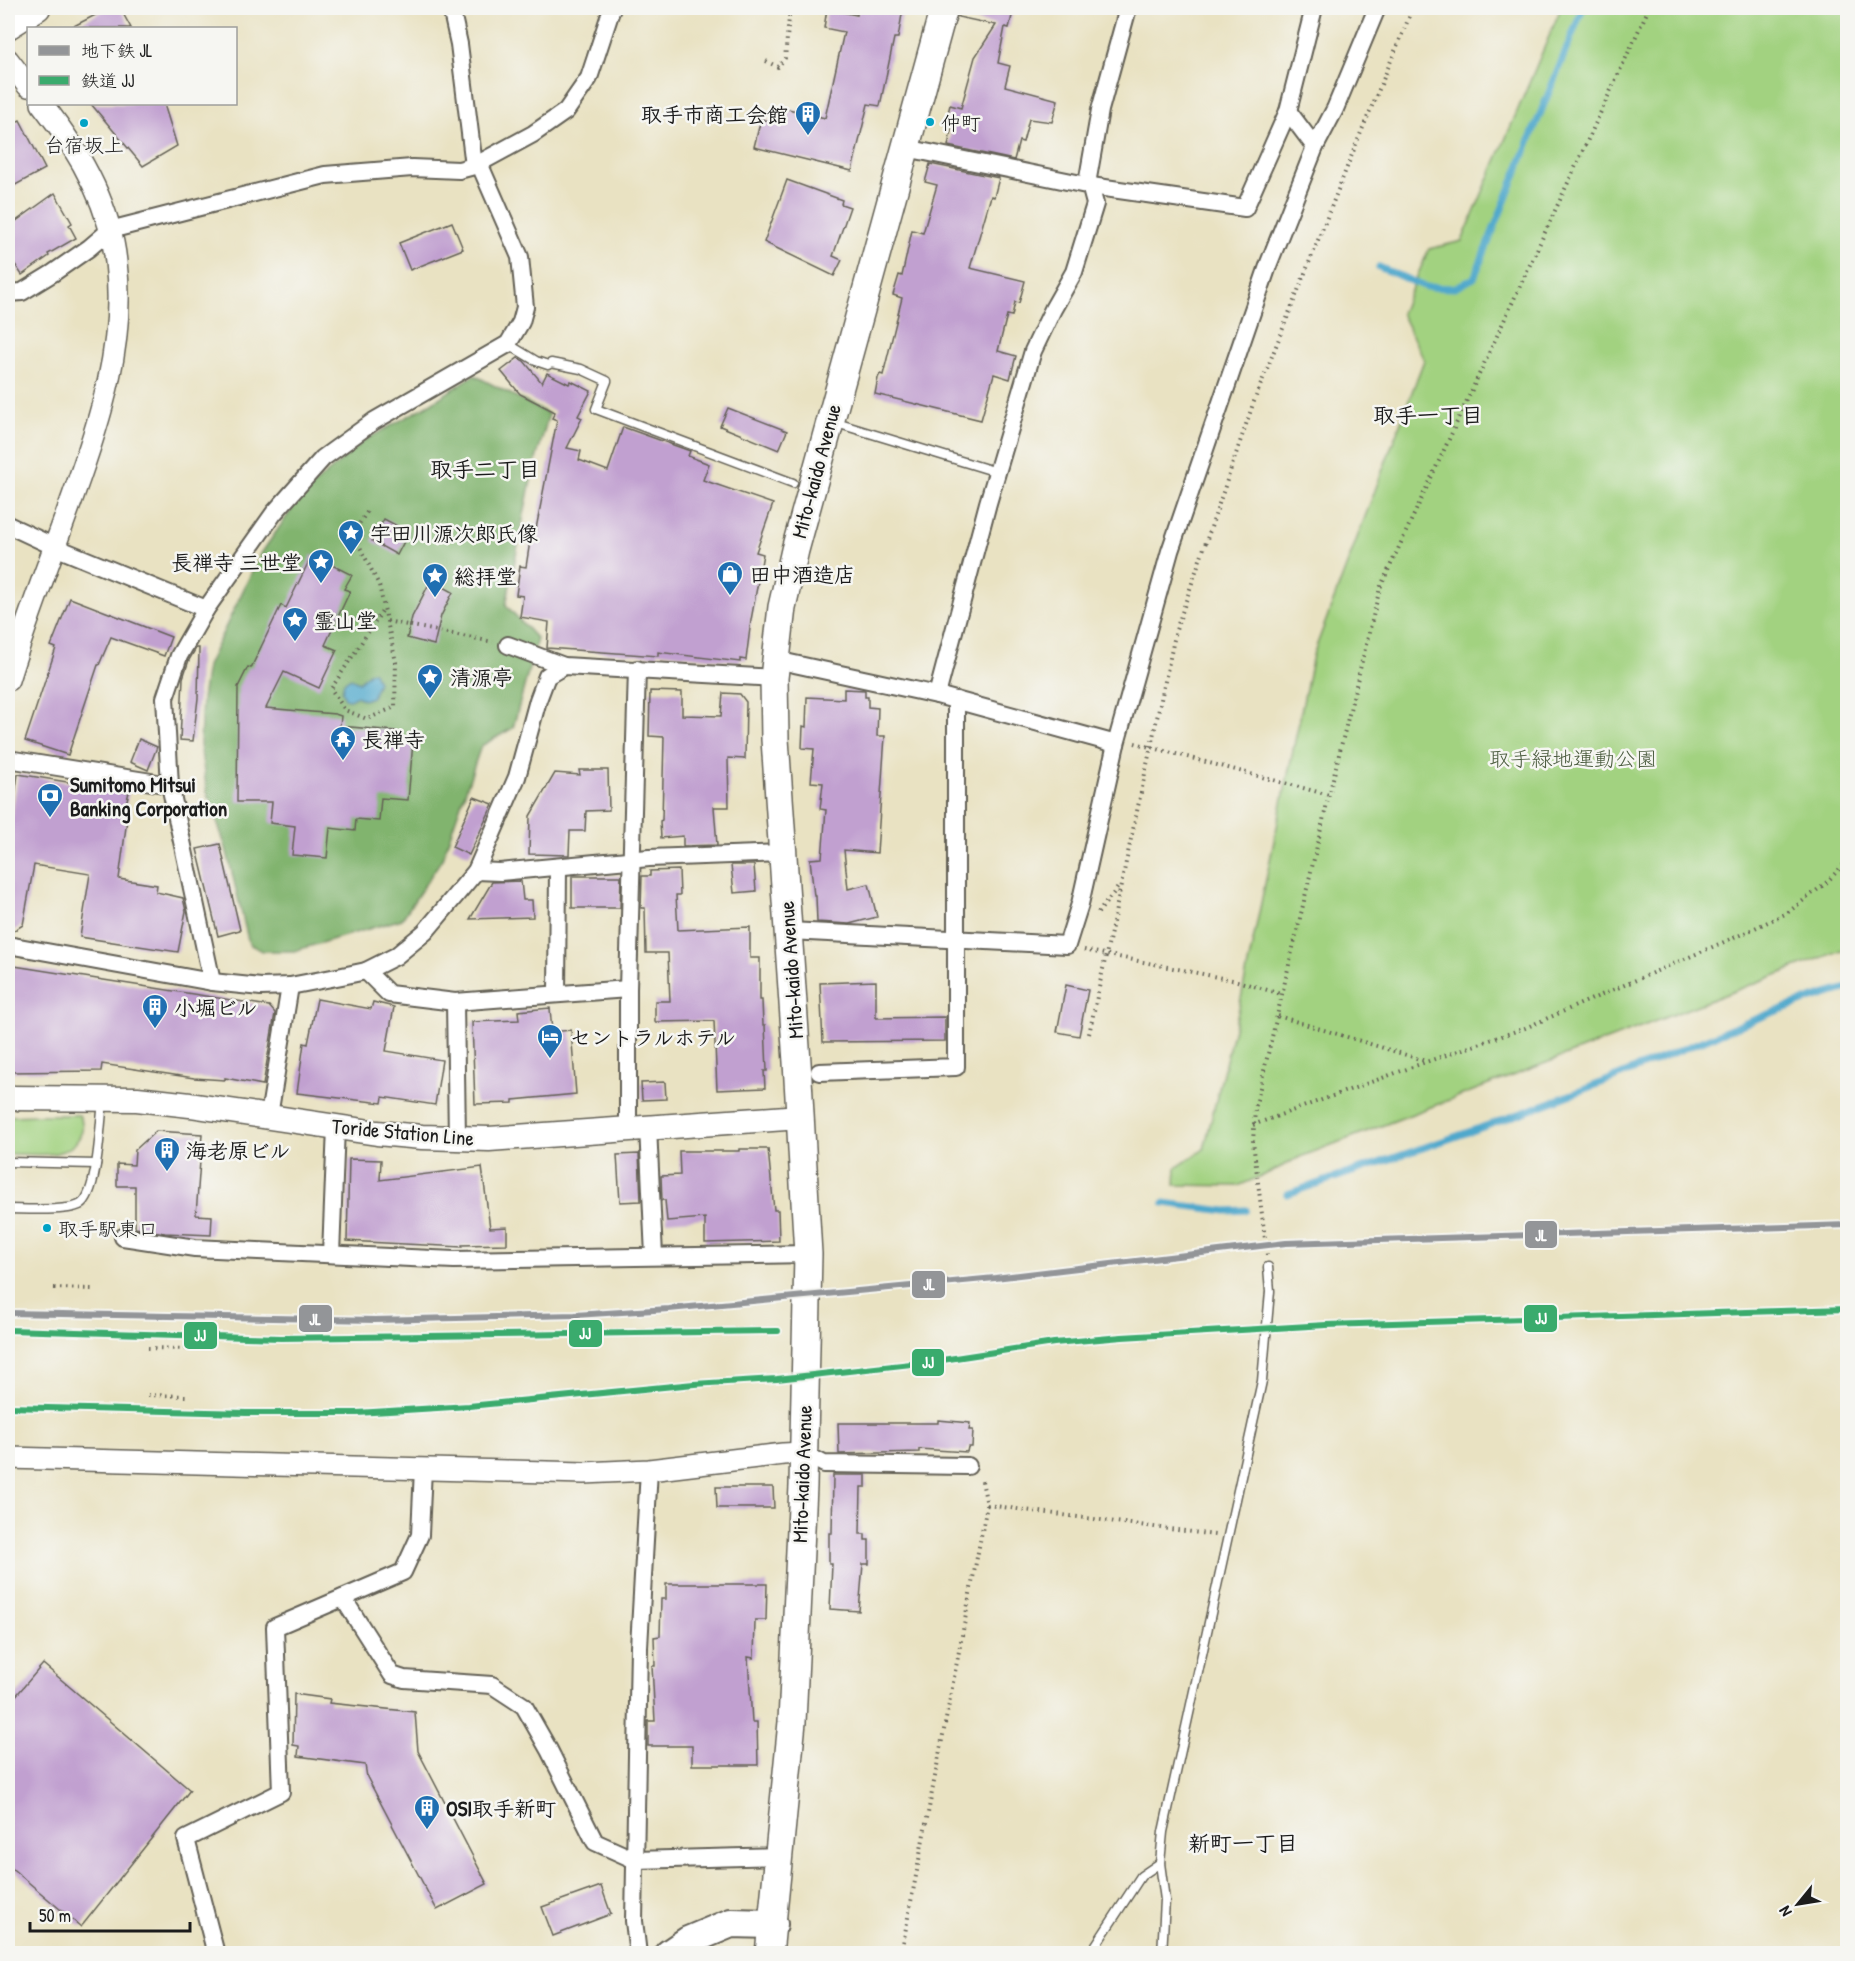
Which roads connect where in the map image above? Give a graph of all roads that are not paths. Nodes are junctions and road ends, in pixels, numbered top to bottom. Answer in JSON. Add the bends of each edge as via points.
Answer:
{"nodes":[{"id":1,"x":38,"y":8,"type":"edge"},
{"id":2,"x":450,"y":8,"type":"edge"},
{"id":3,"x":612,"y":8,"type":"edge"},
{"id":4,"x":944,"y":8,"type":"edge"},
{"id":5,"x":1128,"y":8,"type":"edge"},
{"id":6,"x":1314,"y":8,"type":"edge"},
{"id":7,"x":1377,"y":8,"type":"edge"},
{"id":8,"x":8,"y":27,"type":"edge"},
{"id":9,"x":8,"y":60,"type":"edge"},
{"id":10,"x":27,"y":86,"type":"edge"},
{"id":11,"x":43,"y":105,"type":"edge"},
{"id":12,"x":1288,"y":111,"type":"junction"},
{"id":13,"x":1315,"y":147,"type":"junction"},
{"id":14,"x":906,"y":148,"type":"junction"},
{"id":15,"x":477,"y":164,"type":"junction"},
{"id":16,"x":1091,"y":186,"type":"junction"},
{"id":17,"x":110,"y":230,"type":"junction"},
{"id":18,"x":8,"y":293,"type":"edge"},
{"id":19,"x":508,"y":344,"type":"junction"},
{"id":20,"x":830,"y":421,"type":"junction"},
{"id":21,"x":997,"y":472,"type":"junction"},
{"id":22,"x":793,"y":483,"type":"dead end"},
{"id":23,"x":8,"y":525,"type":"edge"},
{"id":24,"x":55,"y":547,"type":"junction"},
{"id":25,"x":206,"y":609,"type":"junction"},
{"id":26,"x":508,"y":645,"type":"road end"},
{"id":27,"x":564,"y":666,"type":"junction"},
{"id":28,"x":637,"y":669,"type":"junction"},
{"id":29,"x":775,"y":669,"type":"junction"},
{"id":30,"x":8,"y":680,"type":"edge"},
{"id":31,"x":938,"y":695,"type":"junction"},
{"id":32,"x":956,"y":700,"type":"junction"},
{"id":33,"x":1116,"y":744,"type":"junction"},
{"id":34,"x":8,"y":759,"type":"edge"},
{"id":35,"x":170,"y":784,"type":"junction"},
{"id":36,"x":783,"y":853,"type":"junction"},
{"id":37,"x":633,"y":860,"type":"junction"},
{"id":38,"x":558,"y":867,"type":"junction"},
{"id":39,"x":476,"y":871,"type":"junction"},
{"id":40,"x":789,"y":931,"type":"junction"},
{"id":41,"x":955,"y":941,"type":"junction"},
{"id":42,"x":8,"y":945,"type":"edge"},
{"id":43,"x":366,"y":971,"type":"junction"},
{"id":44,"x":212,"y":982,"type":"junction"},
{"id":45,"x":290,"y":986,"type":"junction"},
{"id":46,"x":628,"y":989,"type":"junction"},
{"id":47,"x":557,"y":994,"type":"junction"},
{"id":48,"x":455,"y":1002,"type":"junction"},
{"id":49,"x":819,"y":1072,"type":"dead end"},
{"id":50,"x":8,"y":1098,"type":"edge"},
{"id":51,"x":103,"y":1098,"type":"junction"},
{"id":52,"x":269,"y":1116,"type":"junction"},
{"id":53,"x":800,"y":1117,"type":"junction"},
{"id":54,"x":336,"y":1127,"type":"junction"},
{"id":55,"x":638,"y":1127,"type":"junction"},
{"id":56,"x":457,"y":1138,"type":"junction"},
{"id":57,"x":8,"y":1162,"type":"edge"},
{"id":58,"x":96,"y":1164,"type":"junction"},
{"id":59,"x":8,"y":1209,"type":"edge"},
{"id":60,"x":123,"y":1237,"type":"dead end"},
{"id":61,"x":331,"y":1254,"type":"junction"},
{"id":62,"x":808,"y":1254,"type":"junction"},
{"id":63,"x":654,"y":1256,"type":"junction"},
{"id":64,"x":1268,"y":1267,"type":"road end"},
{"id":65,"x":803,"y":1453,"type":"junction"},
{"id":66,"x":8,"y":1458,"type":"edge"},
{"id":67,"x":968,"y":1466,"type":"dead end"},
{"id":68,"x":423,"y":1468,"type":"junction"},
{"id":69,"x":649,"y":1470,"type":"junction"},
{"id":70,"x":343,"y":1598,"type":"junction"},
{"id":71,"x":781,"y":1856,"type":"junction"},
{"id":72,"x":635,"y":1860,"type":"junction"},
{"id":73,"x":1160,"y":1863,"type":"junction"},
{"id":74,"x":773,"y":1924,"type":"junction"},
{"id":75,"x":216,"y":1953,"type":"edge"},
{"id":76,"x":638,"y":1953,"type":"edge"},
{"id":77,"x":669,"y":1953,"type":"edge"},
{"id":78,"x":770,"y":1953,"type":"edge"},
{"id":79,"x":1090,"y":1953,"type":"edge"},
{"id":80,"x":1162,"y":1953,"type":"edge"}],
"edges":[{"from":1,"to":8,"type":"main road"},
{"from":2,"to":15,"type":"street"},
{"from":3,"to":15,"type":"street","via":[[590,78],[566,111]]},
{"from":4,"to":14,"type":"main road","name":"Mito-kaido Avenue"},
{"from":5,"to":16,"type":"street","via":[[1100,110],[1088,178]]},
{"from":6,"to":12,"type":"street"},
{"from":7,"to":13,"type":"street"},
{"from":9,"to":10,"type":"street"},
{"from":11,"to":17,"type":"street","via":[[80,160]]},
{"from":12,"to":13,"type":"street"},
{"from":12,"to":16,"type":"street","via":[[1245,208]]},
{"from":13,"to":33,"type":"street","via":[[1269,263],[1170,551]]},
{"from":14,"to":16,"type":"street"},
{"from":14,"to":20,"type":"main road","name":"Mito-kaido Avenue"},
{"from":15,"to":17,"type":"street","via":[[459,170],[412,168],[325,175]]},
{"from":15,"to":19,"type":"street","via":[[520,257],[525,307]]},
{"from":16,"to":21,"type":"street","via":[[1095,204],[1074,272],[1033,351]]},
{"from":17,"to":18,"type":"street","via":[[53,273],[22,292]]},
{"from":17,"to":24,"type":"street","via":[[119,305],[114,356],[94,437]]},
{"from":19,"to":22,"type":"lane","via":[[536,361],[582,369],[607,381],[596,410]]},
{"from":19,"to":25,"type":"street","via":[[374,421],[323,458],[274,513]]},
{"from":20,"to":21,"type":"lane"},
{"from":20,"to":29,"type":"main road","name":"Mito-kaido Avenue","via":[[782,607]]},
{"from":21,"to":31,"type":"street"},
{"from":23,"to":24,"type":"street"},
{"from":24,"to":25,"type":"street"},
{"from":24,"to":30,"type":"street"},
{"from":25,"to":35,"type":"street","via":[[179,656],[165,698]]},
{"from":26,"to":27,"type":"street"},
{"from":27,"to":28,"type":"street"},
{"from":27,"to":39,"type":"street","via":[[547,676],[517,777]]},
{"from":28,"to":29,"type":"street"},
{"from":28,"to":37,"type":"street"},
{"from":29,"to":31,"type":"street"},
{"from":29,"to":36,"type":"main road","name":"Mito-kaido Avenue","via":[[775,739]]},
{"from":31,"to":32,"type":"street"},
{"from":32,"to":33,"type":"street"},
{"from":32,"to":41,"type":"street"},
{"from":33,"to":41,"type":"street","via":[[1067,945]]},
{"from":34,"to":35,"type":"street"},
{"from":35,"to":44,"type":"street"},
{"from":36,"to":37,"type":"street"},
{"from":36,"to":40,"type":"main road","name":"Mito-kaido Avenue"},
{"from":37,"to":38,"type":"street"},
{"from":37,"to":46,"type":"street"},
{"from":38,"to":39,"type":"street"},
{"from":38,"to":47,"type":"street"},
{"from":39,"to":43,"type":"street","via":[[425,932],[396,956]]},
{"from":40,"to":41,"type":"street"},
{"from":40,"to":53,"type":"main road","name":"Mito-kaido Avenue"},
{"from":41,"to":49,"type":"street","via":[[956,1067]]},
{"from":42,"to":44,"type":"street"},
{"from":43,"to":45,"type":"street"},
{"from":43,"to":48,"type":"street","via":[[389,994]]},
{"from":44,"to":45,"type":"street"},
{"from":45,"to":52,"type":"street"},
{"from":46,"to":47,"type":"street"},
{"from":46,"to":55,"type":"street"},
{"from":47,"to":48,"type":"street"},
{"from":48,"to":56,"type":"street"},
{"from":50,"to":51,"type":"main road","name":"Toride Station Line"},
{"from":51,"to":52,"type":"main road","name":"Toride Station Line"},
{"from":51,"to":58,"type":"lane"},
{"from":52,"to":54,"type":"main road","name":"Toride Station Line"},
{"from":53,"to":55,"type":"main road","name":"Toride Station Line"},
{"from":53,"to":62,"type":"main road","name":"Mito-kaido Avenue"},
{"from":54,"to":56,"type":"main road","name":"Toride Station Line"},
{"from":54,"to":61,"type":"street"},
{"from":55,"to":56,"type":"main road","name":"Toride Station Line"},
{"from":55,"to":63,"type":"street"},
{"from":57,"to":58,"type":"lane"},
{"from":58,"to":59,"type":"lane","via":[[89,1197],[80,1205]]},
{"from":60,"to":61,"type":"street","via":[[195,1248]]},
{"from":61,"to":63,"type":"street","via":[[454,1260]]},
{"from":62,"to":63,"type":"street"},
{"from":62,"to":65,"type":"main road","name":"Mito-kaido Avenue"},
{"from":64,"to":73,"type":"lane","via":[[1270,1291],[1262,1381],[1163,1832]]},
{"from":65,"to":67,"type":"street","via":[[824,1464]]},
{"from":65,"to":69,"type":"street"},
{"from":65,"to":71,"type":"main road","name":"Mito-kaido Avenue","via":[[792,1722]]},
{"from":66,"to":68,"type":"street"},
{"from":68,"to":69,"type":"street","via":[[529,1473]]},
{"from":68,"to":70,"type":"street","via":[[420,1535],[403,1572]]},
{"from":69,"to":72,"type":"street","via":[[639,1647]]},
{"from":70,"to":72,"type":"street","via":[[392,1676],[492,1685],[524,1706],[595,1842]]},
{"from":70,"to":75,"type":"street","via":[[274,1627],[281,1792],[186,1839]]},
{"from":71,"to":72,"type":"street"},
{"from":71,"to":74,"type":"main road","name":"Mito-kaido Avenue"},
{"from":72,"to":76,"type":"street"},
{"from":73,"to":79,"type":"lane","via":[[1141,1876]]},
{"from":73,"to":80,"type":"lane","via":[[1165,1900]]},
{"from":74,"to":77,"type":"highway","via":[[731,1923]]},
{"from":74,"to":78,"type":"main road","name":"Mito-kaido Avenue"}]}
